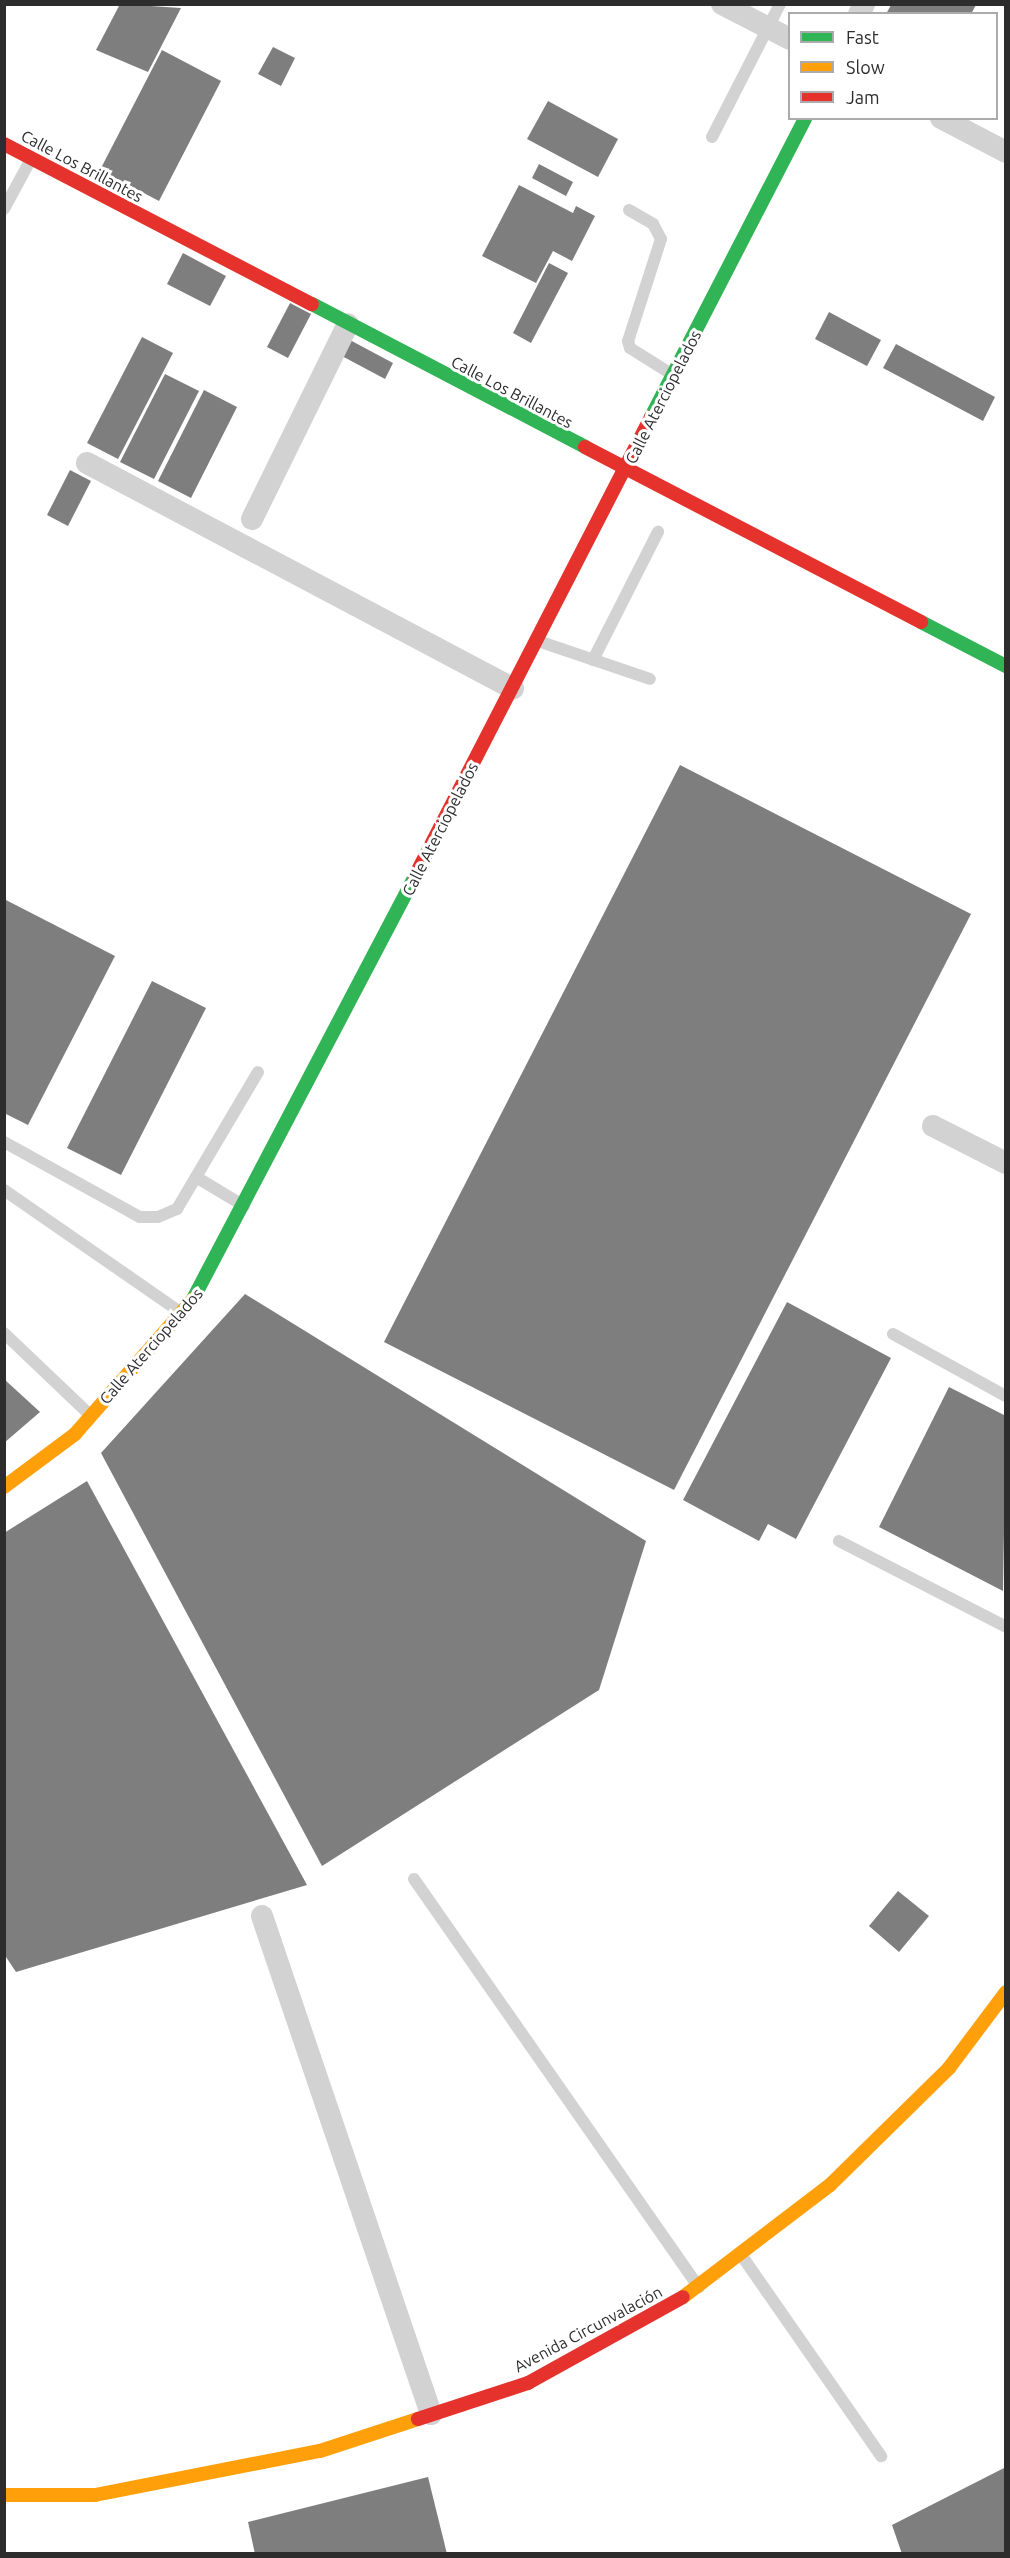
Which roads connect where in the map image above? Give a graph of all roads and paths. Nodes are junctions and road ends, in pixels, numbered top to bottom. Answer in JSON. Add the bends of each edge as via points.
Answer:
{"nodes":[{"id":1,"x":722,"y":4,"type":"edge"},
{"id":2,"x":780,"y":4,"type":"edge"},
{"id":3,"x":768,"y":28,"type":"junction"},
{"id":4,"x":788,"y":38,"type":"edge"},
{"id":5,"x":804,"y":120,"type":"edge"},
{"id":6,"x":945,"y":120,"type":"edge"},
{"id":7,"x":712,"y":137,"type":"dead end"},
{"id":8,"x":4,"y":144,"type":"edge"},
{"id":9,"x":1005,"y":152,"type":"edge"},
{"id":10,"x":31,"y":158,"type":"junction"},
{"id":11,"x":4,"y":209,"type":"edge"},
{"id":12,"x":629,"y":210,"type":"dead end"},
{"id":13,"x":348,"y":324,"type":"junction"},
{"id":14,"x":674,"y":376,"type":"junction"},
{"id":15,"x":87,"y":463,"type":"dead end"},
{"id":16,"x":626,"y":470,"type":"junction"},
{"id":17,"x":252,"y":519,"type":"dead end"},
{"id":18,"x":658,"y":532,"type":"dead end"},
{"id":19,"x":538,"y":640,"type":"junction"},
{"id":20,"x":593,"y":660,"type":"junction"},
{"id":21,"x":1005,"y":666,"type":"edge"},
{"id":22,"x":650,"y":679,"type":"dead end"},
{"id":23,"x":513,"y":689,"type":"junction"},
{"id":24,"x":258,"y":1072,"type":"dead end"},
{"id":25,"x":933,"y":1126,"type":"dead end"},
{"id":26,"x":4,"y":1142,"type":"edge"},
{"id":27,"x":1005,"y":1163,"type":"edge"},
{"id":28,"x":196,"y":1177,"type":"junction"},
{"id":29,"x":4,"y":1190,"type":"edge"},
{"id":30,"x":245,"y":1206,"type":"junction"},
{"id":31,"x":181,"y":1313,"type":"junction"},
{"id":32,"x":4,"y":1333,"type":"edge"},
{"id":33,"x":893,"y":1334,"type":"dead end"},
{"id":34,"x":1005,"y":1396,"type":"edge"},
{"id":35,"x":91,"y":1416,"type":"junction"},
{"id":36,"x":4,"y":1487,"type":"edge"},
{"id":37,"x":839,"y":1541,"type":"dead end"},
{"id":38,"x":1005,"y":1627,"type":"edge"},
{"id":39,"x":414,"y":1879,"type":"dead end"},
{"id":40,"x":262,"y":1916,"type":"dead end"},
{"id":41,"x":1005,"y":1992,"type":"edge"},
{"id":42,"x":741,"y":2255,"type":"junction"},
{"id":43,"x":699,"y":2288,"type":"junction"},
{"id":44,"x":431,"y":2414,"type":"junction"},
{"id":45,"x":881,"y":2456,"type":"dead end"},
{"id":46,"x":4,"y":2495,"type":"edge"}],
"edges":[{"from":1,"to":3,"type":"street"},
{"from":2,"to":3,"type":"lane"},
{"from":3,"to":4,"type":"street"},
{"from":3,"to":7,"type":"lane"},
{"from":5,"to":14,"type":"street","name":"Calle Aterciopelados"},
{"from":6,"to":9,"type":"street"},
{"from":8,"to":10,"type":"street","name":"Calle Los Brillantes"},
{"from":10,"to":11,"type":"lane"},
{"from":10,"to":13,"type":"street","name":"Calle Los Brillantes"},
{"from":12,"to":14,"type":"lane","via":[[653,224],[661,239],[628,341],[630,348]]},
{"from":13,"to":16,"type":"street","name":"Calle Los Brillantes"},
{"from":13,"to":17,"type":"street"},
{"from":14,"to":16,"type":"street","name":"Calle Aterciopelados"},
{"from":15,"to":23,"type":"street"},
{"from":16,"to":19,"type":"street","name":"Calle Aterciopelados"},
{"from":16,"to":21,"type":"street","name":"Calle Los Brillantes"},
{"from":18,"to":20,"type":"lane"},
{"from":19,"to":20,"type":"lane"},
{"from":19,"to":23,"type":"street","name":"Calle Aterciopelados"},
{"from":20,"to":22,"type":"lane"},
{"from":23,"to":30,"type":"street","name":"Calle Aterciopelados"},
{"from":24,"to":28,"type":"lane"},
{"from":25,"to":27,"type":"street"},
{"from":26,"to":28,"type":"lane","via":[[140,1217],[159,1217],[177,1209]]},
{"from":28,"to":30,"type":"lane"},
{"from":29,"to":31,"type":"lane"},
{"from":30,"to":31,"type":"street","name":"Calle Aterciopelados","via":[[203,1288]]},
{"from":31,"to":35,"type":"street","name":"Calle Aterciopelados"},
{"from":32,"to":35,"type":"lane"},
{"from":33,"to":34,"type":"lane"},
{"from":35,"to":36,"type":"street","name":"Calle Aterciopelados","via":[[75,1434]]},
{"from":37,"to":38,"type":"lane"},
{"from":39,"to":43,"type":"lane"},
{"from":40,"to":44,"type":"street"},
{"from":41,"to":42,"type":"street","name":"Avenida Circunvalación","via":[[949,2068],[830,2186]]},
{"from":42,"to":43,"type":"street","name":"Avenida Circunvalación"},
{"from":42,"to":45,"type":"lane"},
{"from":43,"to":44,"type":"street","name":"Avenida Circunvalación","via":[[528,2383]]},
{"from":44,"to":46,"type":"street","name":"Avenida Circunvalación","via":[[320,2451],[95,2495]]}]}
